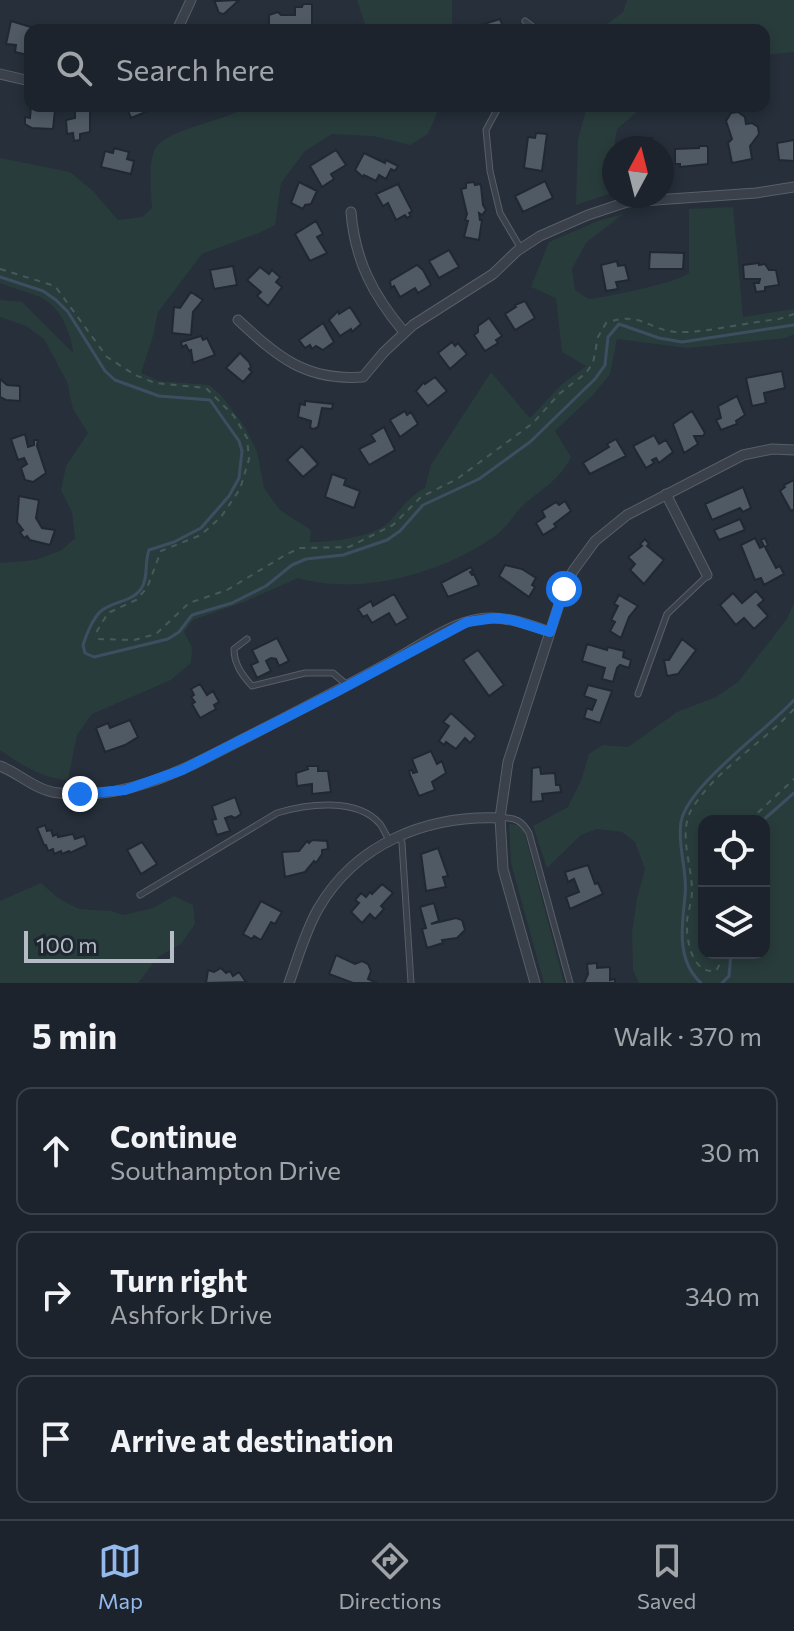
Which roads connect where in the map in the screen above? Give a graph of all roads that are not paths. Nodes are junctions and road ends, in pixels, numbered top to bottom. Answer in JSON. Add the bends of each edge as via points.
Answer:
{"nodes":[{"id":1,"x":191,"y":0,"type":"edge"},
{"id":2,"x":525,"y":21,"type":"dead end"},
{"id":3,"x":182,"y":24,"type":"edge"},
{"id":4,"x":529,"y":24,"type":"edge"},
{"id":5,"x":0,"y":74,"type":"edge"},
{"id":6,"x":24,"y":80,"type":"edge"},
{"id":7,"x":496,"y":112,"type":"edge"},
{"id":8,"x":794,"y":187,"type":"edge"},
{"id":9,"x":351,"y":212,"type":"dead end"},
{"id":10,"x":521,"y":248,"type":"junction"},
{"id":11,"x":238,"y":320,"type":"dead end"},
{"id":12,"x":404,"y":332,"type":"junction"},
{"id":13,"x":794,"y":450,"type":"edge"},
{"id":14,"x":666,"y":494,"type":"junction"},
{"id":15,"x":707,"y":575,"type":"joint"},
{"id":16,"x":550,"y":632,"type":"junction"},
{"id":17,"x":247,"y":639,"type":"dead end"},
{"id":18,"x":347,"y":686,"type":"junction"},
{"id":19,"x":638,"y":694,"type":"dead end"},
{"id":20,"x":0,"y":765,"type":"edge"},
{"id":21,"x":500,"y":818,"type":"junction"},
{"id":22,"x":394,"y":837,"type":"junction"},
{"id":23,"x":140,"y":895,"type":"dead end"},
{"id":24,"x":289,"y":983,"type":"edge"},
{"id":25,"x":411,"y":983,"type":"edge"},
{"id":26,"x":535,"y":983,"type":"edge"},
{"id":27,"x":570,"y":983,"type":"edge"}],
"edges":[{"from":1,"to":3,"type":"street"},
{"from":2,"to":4,"type":"lane"},
{"from":5,"to":6,"type":"street"},
{"from":7,"to":10,"type":"lane","via":[[486,130],[490,171],[500,213]]},
{"from":8,"to":10,"type":"street","via":[[627,202]]},
{"from":9,"to":12,"type":"street","via":[[362,268],[381,305]]},
{"from":10,"to":12,"type":"street","via":[[493,274]]},
{"from":11,"to":12,"type":"street","via":[[299,368],[333,377],[363,377]]},
{"from":13,"to":14,"type":"street","via":[[743,455]]},
{"from":14,"to":15,"type":"street"},
{"from":14,"to":16,"type":"street","via":[[610,527],[584,555],[564,589]]},
{"from":15,"to":19,"type":"lane","via":[[667,614]]},
{"from":16,"to":18,"type":"street","via":[[504,619],[467,622]]},
{"from":16,"to":21,"type":"street","via":[[508,762]]},
{"from":17,"to":18,"type":"lane","via":[[234,649],[234,657],[252,686],[305,673],[333,673]]},
{"from":18,"to":20,"type":"street","via":[[182,770],[125,790],[58,793]]},
{"from":21,"to":22,"type":"street","via":[[441,821]]},
{"from":21,"to":26,"type":"street","via":[[503,869]]},
{"from":21,"to":27,"type":"lane","via":[[522,822],[529,833]]},
{"from":22,"to":23,"type":"lane","via":[[360,811],[335,805],[292,808]]},
{"from":22,"to":24,"type":"street","via":[[361,859],[331,889],[309,927]]},
{"from":22,"to":25,"type":"lane","via":[[402,843]]}]}
